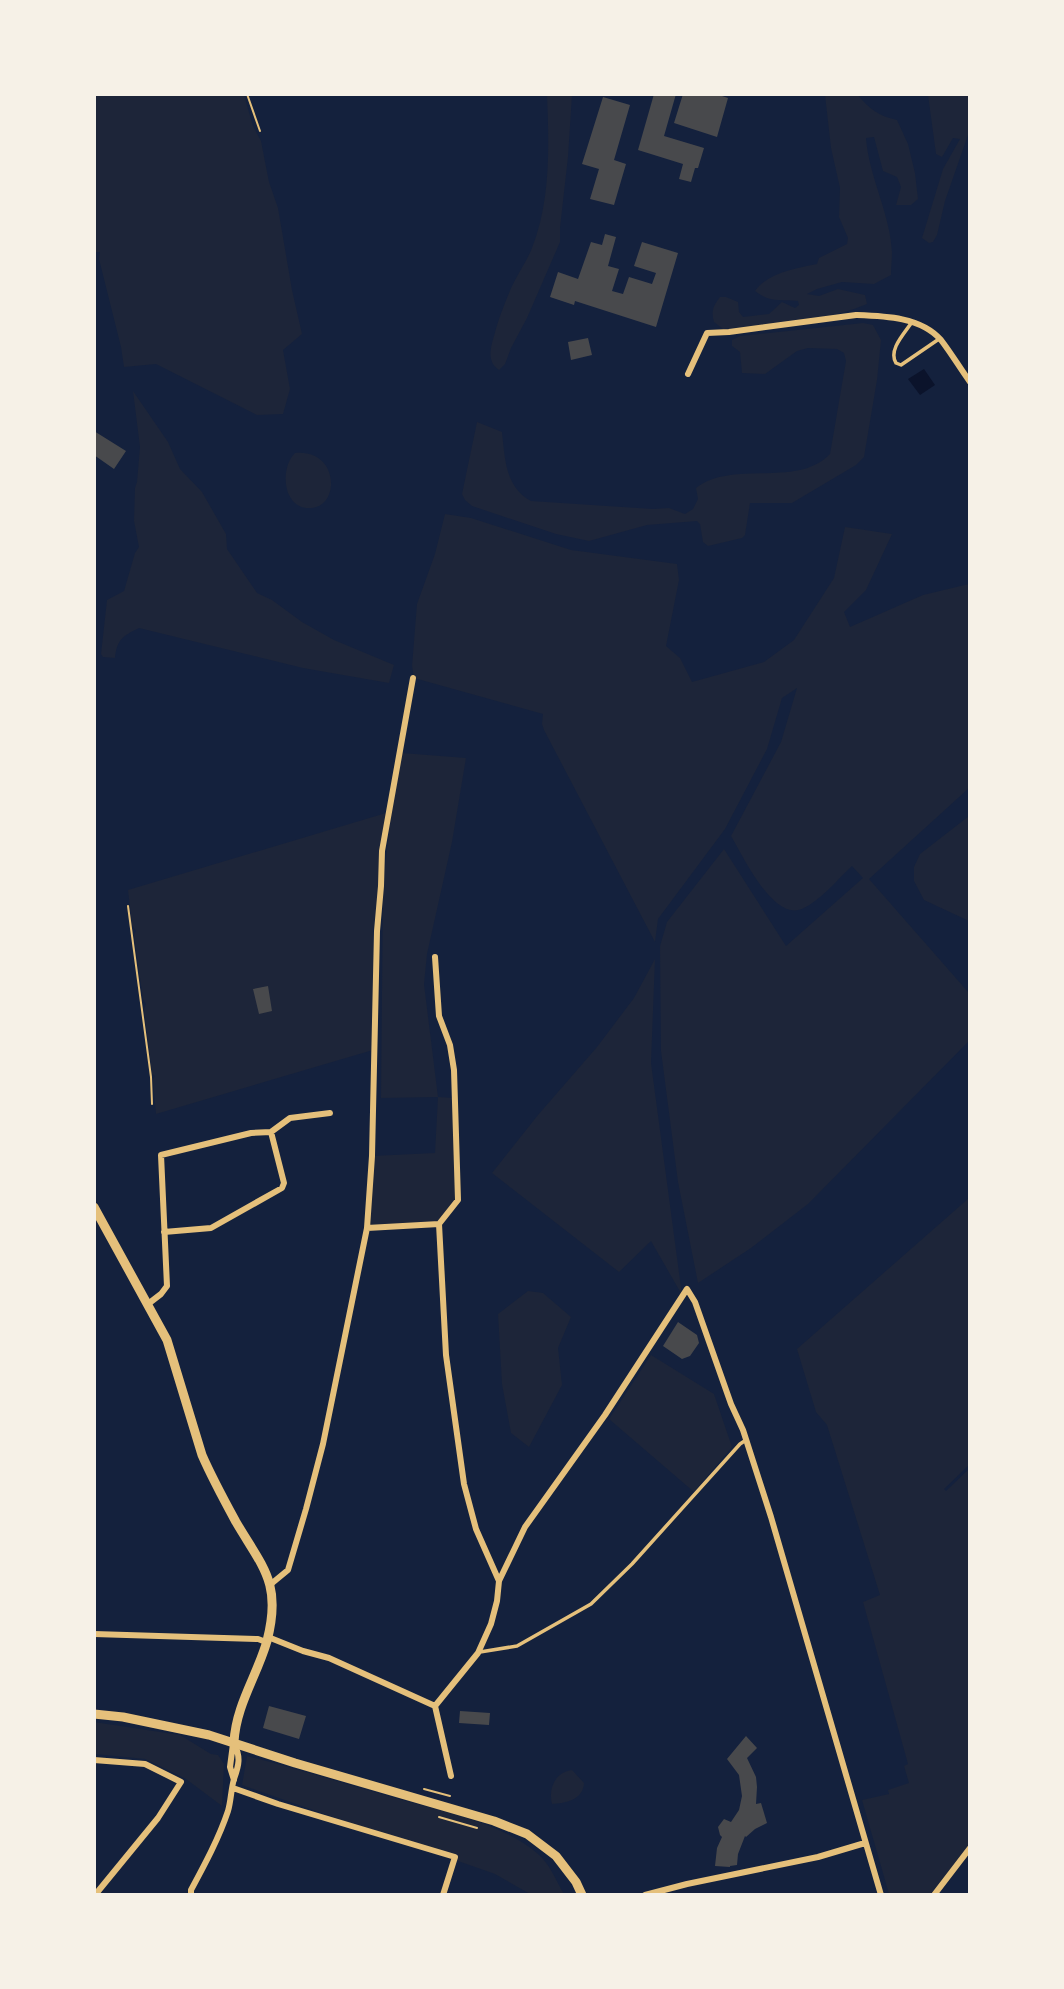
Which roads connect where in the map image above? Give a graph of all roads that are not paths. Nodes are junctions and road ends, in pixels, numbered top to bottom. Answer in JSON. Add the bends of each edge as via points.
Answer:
{"nodes":[{"id":1,"x":912,"y":323,"type":"junction"},
{"id":2,"x":939,"y":339,"type":"junction"},
{"id":3,"x":688,"y":374,"type":"dead end"},
{"id":4,"x":970,"y":382,"type":"edge"},
{"id":5,"x":414,"y":678,"type":"dead end"},
{"id":6,"x":435,"y":957,"type":"dead end"},
{"id":7,"x":330,"y":1113,"type":"dead end"},
{"id":8,"x":271,"y":1132,"type":"junction"},
{"id":9,"x":94,"y":1207,"type":"edge"},
{"id":10,"x":439,"y":1224,"type":"junction"},
{"id":11,"x":367,"y":1228,"type":"junction"},
{"id":12,"x":164,"y":1232,"type":"junction"},
{"id":13,"x":148,"y":1304,"type":"junction"},
{"id":14,"x":746,"y":1440,"type":"junction"},
{"id":15,"x":499,"y":1581,"type":"junction"},
{"id":16,"x":271,"y":1584,"type":"junction"},
{"id":17,"x":94,"y":1634,"type":"edge"},
{"id":18,"x":267,"y":1640,"type":"junction"},
{"id":19,"x":478,"y":1653,"type":"junction"},
{"id":20,"x":435,"y":1706,"type":"junction"},
{"id":21,"x":94,"y":1714,"type":"edge"},
{"id":22,"x":234,"y":1742,"type":"junction"},
{"id":23,"x":94,"y":1760,"type":"edge"},
{"id":24,"x":451,"y":1776,"type":"dead end"},
{"id":25,"x":233,"y":1788,"type":"junction"},
{"id":26,"x":866,"y":1843,"type":"junction"},
{"id":27,"x":970,"y":1848,"type":"edge"},
{"id":28,"x":95,"y":1895,"type":"edge"},
{"id":29,"x":191,"y":1895,"type":"edge"},
{"id":30,"x":443,"y":1895,"type":"edge"},
{"id":31,"x":582,"y":1895,"type":"edge"},
{"id":32,"x":645,"y":1895,"type":"edge"},
{"id":33,"x":881,"y":1895,"type":"edge"},
{"id":34,"x":934,"y":1895,"type":"edge"}],
"edges":[{"from":1,"to":2,"type":"street"},
{"from":1,"to":2,"type":"lane","via":[[893,351],[896,363],[901,365]]},
{"from":1,"to":3,"type":"street","via":[[856,315],[707,333]]},
{"from":2,"to":4,"type":"street"},
{"from":5,"to":11,"type":"street","via":[[382,851]]},
{"from":6,"to":10,"type":"street","via":[[439,1016],[454,1070],[458,1200]]},
{"from":7,"to":8,"type":"street","via":[[290,1118]]},
{"from":8,"to":12,"type":"street","via":[[282,1188],[212,1228]]},
{"from":8,"to":12,"type":"street","via":[[160,1155]]},
{"from":9,"to":13,"type":"main road"},
{"from":10,"to":11,"type":"street"},
{"from":10,"to":15,"type":"street","via":[[446,1355],[464,1484],[476,1529]]},
{"from":11,"to":16,"type":"street","via":[[306,1509],[288,1570]]},
{"from":12,"to":13,"type":"street","via":[[167,1286]]},
{"from":13,"to":16,"type":"main road","via":[[167,1340],[210,1474]]},
{"from":14,"to":15,"type":"street","via":[[687,1289],[525,1527]]},
{"from":14,"to":19,"type":"lane","via":[[591,1604],[517,1646]]},
{"from":14,"to":26,"type":"street"},
{"from":15,"to":19,"type":"street","via":[[491,1624]]},
{"from":16,"to":18,"type":"main road"},
{"from":17,"to":18,"type":"street"},
{"from":18,"to":20,"type":"street","via":[[329,1658]]},
{"from":18,"to":22,"type":"main road","via":[[239,1710]]},
{"from":19,"to":20,"type":"street"},
{"from":20,"to":24,"type":"street"},
{"from":21,"to":22,"type":"main road"},
{"from":22,"to":25,"type":"street","via":[[239,1757]]},
{"from":22,"to":31,"type":"main road","via":[[520,1831],[556,1856]]},
{"from":23,"to":28,"type":"street","via":[[145,1764],[181,1782]]},
{"from":25,"to":29,"type":"street","via":[[227,1814]]},
{"from":25,"to":30,"type":"street","via":[[455,1857]]},
{"from":26,"to":32,"type":"street"},
{"from":26,"to":33,"type":"street"},
{"from":27,"to":34,"type":"street"}]}
